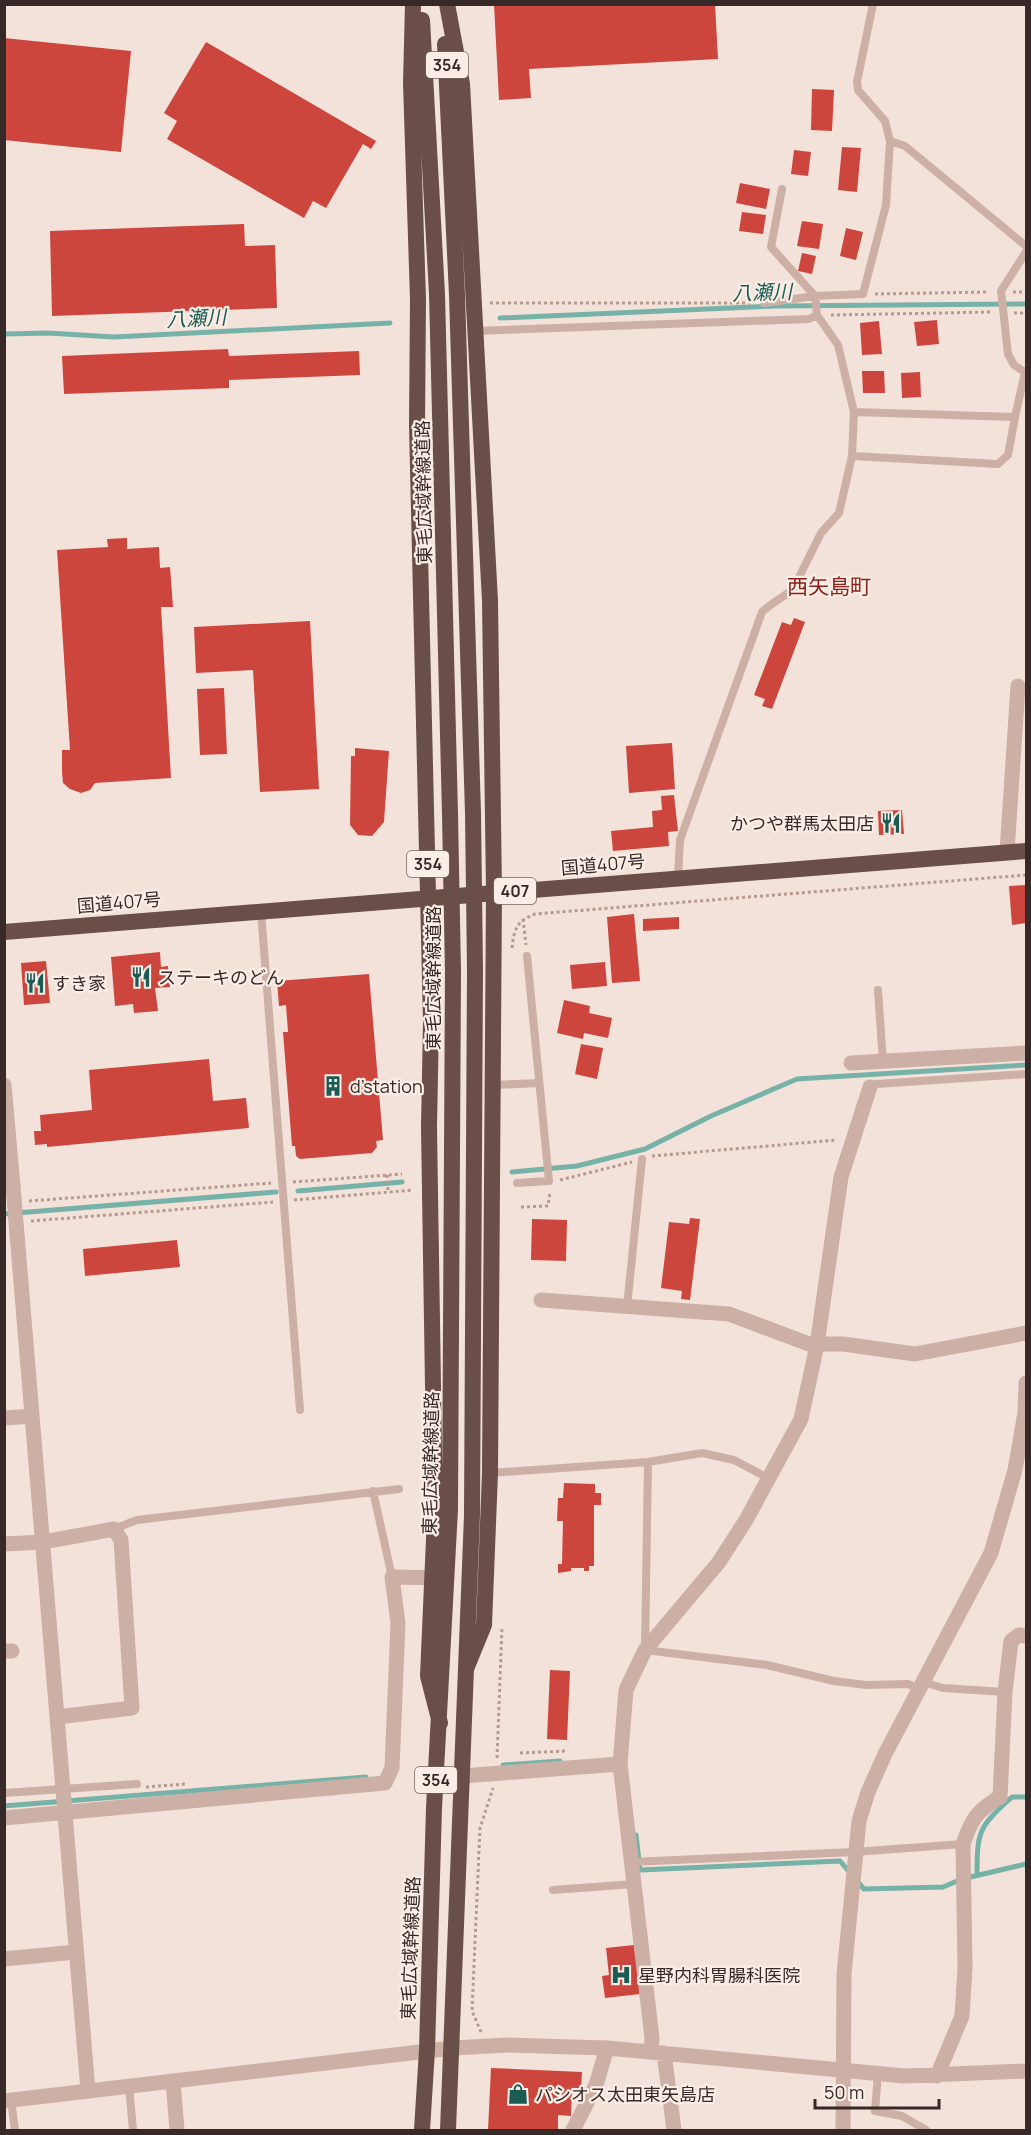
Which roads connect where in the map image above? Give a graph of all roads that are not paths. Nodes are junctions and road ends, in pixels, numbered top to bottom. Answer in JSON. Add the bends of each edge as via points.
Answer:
{"nodes":[{"id":1,"x":413,"y":4,"type":"edge"},
{"id":2,"x":421,"y":4,"type":"edge"},
{"id":3,"x":445,"y":4,"type":"edge"},
{"id":4,"x":873,"y":4,"type":"edge"},
{"id":5,"x":890,"y":141,"type":"junction"},
{"id":6,"x":782,"y":189,"type":"dead end"},
{"id":7,"x":1026,"y":246,"type":"edge"},
{"id":8,"x":1026,"y":252,"type":"edge"},
{"id":9,"x":816,"y":298,"type":"junction"},
{"id":10,"x":764,"y":303,"type":"road end"},
{"id":11,"x":817,"y":315,"type":"junction"},
{"id":12,"x":475,"y":331,"type":"junction"},
{"id":13,"x":1026,"y":372,"type":"edge"},
{"id":14,"x":854,"y":412,"type":"junction"},
{"id":15,"x":1015,"y":417,"type":"junction"},
{"id":16,"x":852,"y":456,"type":"junction"},
{"id":17,"x":1018,"y":686,"type":"dead end"},
{"id":18,"x":1026,"y":850,"type":"edge"},
{"id":19,"x":1007,"y":852,"type":"junction"},
{"id":20,"x":678,"y":877,"type":"junction"},
{"id":21,"x":494,"y":892,"type":"junction"},
{"id":22,"x":429,"y":897,"type":"junction"},
{"id":23,"x":261,"y":910,"type":"junction"},
{"id":24,"x":4,"y":932,"type":"edge"},
{"id":25,"x":527,"y":956,"type":"road end"},
{"id":26,"x":878,"y":990,"type":"dead end"},
{"id":27,"x":1026,"y":1053,"type":"edge"},
{"id":28,"x":883,"y":1062,"type":"junction"},
{"id":29,"x":851,"y":1063,"type":"dead end"},
{"id":30,"x":1026,"y":1074,"type":"edge"},
{"id":31,"x":539,"y":1083,"type":"junction"},
{"id":32,"x":4,"y":1085,"type":"edge"},
{"id":33,"x":494,"y":1085,"type":"junction"},
{"id":34,"x":870,"y":1087,"type":"joint"},
{"id":35,"x":6,"y":1128,"type":"edge"},
{"id":36,"x":642,"y":1159,"type":"dead end"},
{"id":37,"x":517,"y":1183,"type":"dead end"},
{"id":38,"x":542,"y":1300,"type":"dead end"},
{"id":39,"x":627,"y":1307,"type":"junction"},
{"id":40,"x":1026,"y":1333,"type":"edge"},
{"id":41,"x":817,"y":1345,"type":"junction"},
{"id":42,"x":1026,"y":1383,"type":"edge"},
{"id":43,"x":300,"y":1410,"type":"dead end"},
{"id":44,"x":32,"y":1416,"type":"junction"},
{"id":45,"x":4,"y":1418,"type":"edge"},
{"id":46,"x":648,"y":1462,"type":"junction"},
{"id":47,"x":490,"y":1473,"type":"junction"},
{"id":48,"x":768,"y":1478,"type":"junction"},
{"id":49,"x":399,"y":1489,"type":"dead end"},
{"id":50,"x":373,"y":1491,"type":"junction"},
{"id":51,"x":114,"y":1529,"type":"junction"},
{"id":52,"x":43,"y":1542,"type":"junction"},
{"id":53,"x":4,"y":1544,"type":"edge"},
{"id":54,"x":392,"y":1577,"type":"junction"},
{"id":55,"x":440,"y":1578,"type":"junction"},
{"id":56,"x":1026,"y":1636,"type":"edge"},
{"id":57,"x":645,"y":1650,"type":"junction"},
{"id":58,"x":466,"y":1669,"type":"junction"},
{"id":59,"x":921,"y":1686,"type":"junction"},
{"id":60,"x":1005,"y":1692,"type":"junction"},
{"id":61,"x":57,"y":1717,"type":"junction"},
{"id":62,"x":620,"y":1764,"type":"junction"},
{"id":63,"x":462,"y":1776,"type":"junction"},
{"id":64,"x":137,"y":1784,"type":"dead end"},
{"id":65,"x":63,"y":1789,"type":"junction"},
{"id":66,"x":4,"y":1793,"type":"edge"},
{"id":67,"x":65,"y":1814,"type":"junction"},
{"id":68,"x":4,"y":1818,"type":"edge"},
{"id":69,"x":963,"y":1844,"type":"junction"},
{"id":70,"x":854,"y":1852,"type":"junction"},
{"id":71,"x":631,"y":1862,"type":"junction"},
{"id":72,"x":634,"y":1884,"type":"junction"},
{"id":73,"x":553,"y":1890,"type":"dead end"},
{"id":74,"x":76,"y":1952,"type":"junction"},
{"id":75,"x":4,"y":1959,"type":"edge"},
{"id":76,"x":453,"y":2048,"type":"junction"},
{"id":77,"x":607,"y":2048,"type":"junction"},
{"id":78,"x":427,"y":2050,"type":"junction"},
{"id":79,"x":657,"y":2052,"type":"junction"},
{"id":80,"x":843,"y":2070,"type":"junction"},
{"id":81,"x":1026,"y":2071,"type":"edge"},
{"id":82,"x":878,"y":2074,"type":"junction"},
{"id":83,"x":937,"y":2076,"type":"junction"},
{"id":84,"x":173,"y":2081,"type":"junction"},
{"id":85,"x":129,"y":2086,"type":"junction"},
{"id":86,"x":88,"y":2091,"type":"junction"},
{"id":87,"x":8,"y":2101,"type":"edge"},
{"id":88,"x":15,"y":2130,"type":"edge"},
{"id":89,"x":134,"y":2130,"type":"edge"},
{"id":90,"x":177,"y":2130,"type":"edge"},
{"id":91,"x":422,"y":2130,"type":"edge"},
{"id":92,"x":448,"y":2130,"type":"edge"},
{"id":93,"x":573,"y":2130,"type":"edge"},
{"id":94,"x":674,"y":2130,"type":"edge"},
{"id":95,"x":843,"y":2130,"type":"edge"},
{"id":96,"x":926,"y":2130,"type":"edge"}],
"edges":[{"from":1,"to":22,"type":"highway","number":"354","via":[[417,425]]},
{"from":2,"to":55,"type":"highway","name":"東毛広域幹線道路","number":"354","bridge":true,"via":[[437,294],[453,972]]},
{"from":3,"to":12,"type":"highway","number":"354","via":[[462,84]]},
{"from":3,"to":58,"type":"highway","number":"354","bridge":true,"via":[[457,283],[475,969],[472,1503]]},
{"from":4,"to":5,"type":"lane","via":[[857,82],[858,90],[885,121]]},
{"from":5,"to":7,"type":"lane","via":[[905,146]]},
{"from":5,"to":9,"type":"lane","via":[[886,205],[863,294]]},
{"from":6,"to":9,"type":"lane","via":[[771,248]]},
{"from":8,"to":13,"type":"lane","via":[[1001,294],[1008,354],[1014,365]]},
{"from":9,"to":10,"type":"lane"},
{"from":9,"to":11,"type":"lane"},
{"from":11,"to":12,"type":"lane","via":[[809,319]]},
{"from":11,"to":14,"type":"lane","via":[[838,345]]},
{"from":12,"to":21,"type":"highway","number":"354","via":[[490,601]]},
{"from":13,"to":15,"type":"lane"},
{"from":14,"to":15,"type":"lane"},
{"from":14,"to":16,"type":"lane"},
{"from":15,"to":16,"type":"lane","via":[[1008,454],[998,464]]},
{"from":16,"to":20,"type":"lane","via":[[839,513],[821,533],[793,589],[773,600],[762,612],[680,840]]},
{"from":17,"to":19,"type":"street"},
{"from":18,"to":19,"type":"highway","name":"国道407号","number":"407"},
{"from":19,"to":20,"type":"highway","name":"国道407号","number":"407"},
{"from":20,"to":21,"type":"highway","name":"国道407号","number":"407"},
{"from":21,"to":22,"type":"highway","name":"国道407号","number":"407"},
{"from":21,"to":33,"type":"highway","number":"354"},
{"from":22,"to":23,"type":"highway","name":"国道407号","number":"407"},
{"from":22,"to":55,"type":"highway","number":"354","via":[[435,1516]]},
{"from":23,"to":24,"type":"highway","name":"国道407号","number":"407"},
{"from":23,"to":43,"type":"lane"},
{"from":25,"to":31,"type":"lane"},
{"from":26,"to":28,"type":"lane"},
{"from":27,"to":28,"type":"street"},
{"from":28,"to":29,"type":"street"},
{"from":30,"to":34,"type":"lane"},
{"from":31,"to":33,"type":"lane"},
{"from":31,"to":37,"type":"lane","via":[[549,1181]]},
{"from":32,"to":35,"type":"street"},
{"from":33,"to":47,"type":"highway","number":"354"},
{"from":34,"to":41,"type":"street","via":[[841,1177]]},
{"from":35,"to":44,"type":"street"},
{"from":36,"to":39,"type":"lane"},
{"from":38,"to":39,"type":"street"},
{"from":39,"to":41,"type":"street","via":[[729,1314]]},
{"from":40,"to":41,"type":"street","via":[[915,1354],[843,1344]]},
{"from":41,"to":48,"type":"street","via":[[801,1419]]},
{"from":42,"to":59,"type":"street","via":[[1015,1470],[991,1553]]},
{"from":44,"to":45,"type":"street"},
{"from":44,"to":52,"type":"street"},
{"from":46,"to":47,"type":"lane"},
{"from":46,"to":48,"type":"lane","via":[[702,1453],[720,1455]]},
{"from":46,"to":57,"type":"lane"},
{"from":47,"to":58,"type":"highway","number":"354","via":[[484,1625]]},
{"from":48,"to":57,"type":"street","via":[[719,1562]]},
{"from":49,"to":50,"type":"lane"},
{"from":50,"to":51,"type":"lane","via":[[137,1520]]},
{"from":50,"to":54,"type":"lane"},
{"from":51,"to":52,"type":"street"},
{"from":51,"to":61,"type":"street","via":[[121,1540],[132,1708]]},
{"from":52,"to":53,"type":"street"},
{"from":52,"to":61,"type":"street"},
{"from":54,"to":55,"type":"street"},
{"from":54,"to":67,"type":"street","via":[[398,1623],[392,1768],[385,1783]]},
{"from":55,"to":78,"type":"highway","name":"東毛広域幹線道路","number":"354","via":[[428,1676],[440,1723]]},
{"from":56,"to":60,"type":"street","via":[[1019,1635],[1011,1641]]},
{"from":57,"to":59,"type":"lane","via":[[767,1665],[834,1681]]},
{"from":57,"to":62,"type":"street","via":[[626,1690]]},
{"from":58,"to":63,"type":"highway","number":"354"},
{"from":59,"to":60,"type":"lane"},
{"from":59,"to":70,"type":"street","via":[[868,1792]]},
{"from":60,"to":69,"type":"street","via":[[1000,1797],[980,1809]]},
{"from":61,"to":65,"type":"street"},
{"from":62,"to":63,"type":"street"},
{"from":62,"to":71,"type":"street"},
{"from":63,"to":76,"type":"highway","number":"354"},
{"from":64,"to":65,"type":"lane"},
{"from":65,"to":66,"type":"lane"},
{"from":65,"to":67,"type":"street"},
{"from":67,"to":68,"type":"street"},
{"from":67,"to":74,"type":"street"},
{"from":69,"to":70,"type":"lane"},
{"from":69,"to":83,"type":"street","via":[[962,2016]]},
{"from":70,"to":71,"type":"lane"},
{"from":70,"to":80,"type":"street","via":[[844,1974]]},
{"from":71,"to":72,"type":"street"},
{"from":72,"to":73,"type":"lane"},
{"from":72,"to":79,"type":"street"},
{"from":74,"to":75,"type":"street"},
{"from":74,"to":86,"type":"street"},
{"from":76,"to":77,"type":"street"},
{"from":76,"to":78,"type":"street"},
{"from":76,"to":92,"type":"highway","number":"354"},
{"from":77,"to":79,"type":"street"},
{"from":77,"to":93,"type":"street","via":[[596,2085]]},
{"from":78,"to":84,"type":"street"},
{"from":78,"to":91,"type":"highway","name":"東毛広域幹線道路","number":"354"},
{"from":79,"to":80,"type":"street"},
{"from":79,"to":94,"type":"street"},
{"from":80,"to":82,"type":"street"},
{"from":80,"to":95,"type":"street"},
{"from":81,"to":83,"type":"street"},
{"from":82,"to":83,"type":"street"},
{"from":82,"to":96,"type":"lane","via":[[875,2111],[902,2116]]},
{"from":84,"to":85,"type":"street"},
{"from":84,"to":90,"type":"street"},
{"from":85,"to":86,"type":"street"},
{"from":85,"to":89,"type":"lane"},
{"from":86,"to":87,"type":"street"},
{"from":87,"to":88,"type":"lane"}]}
